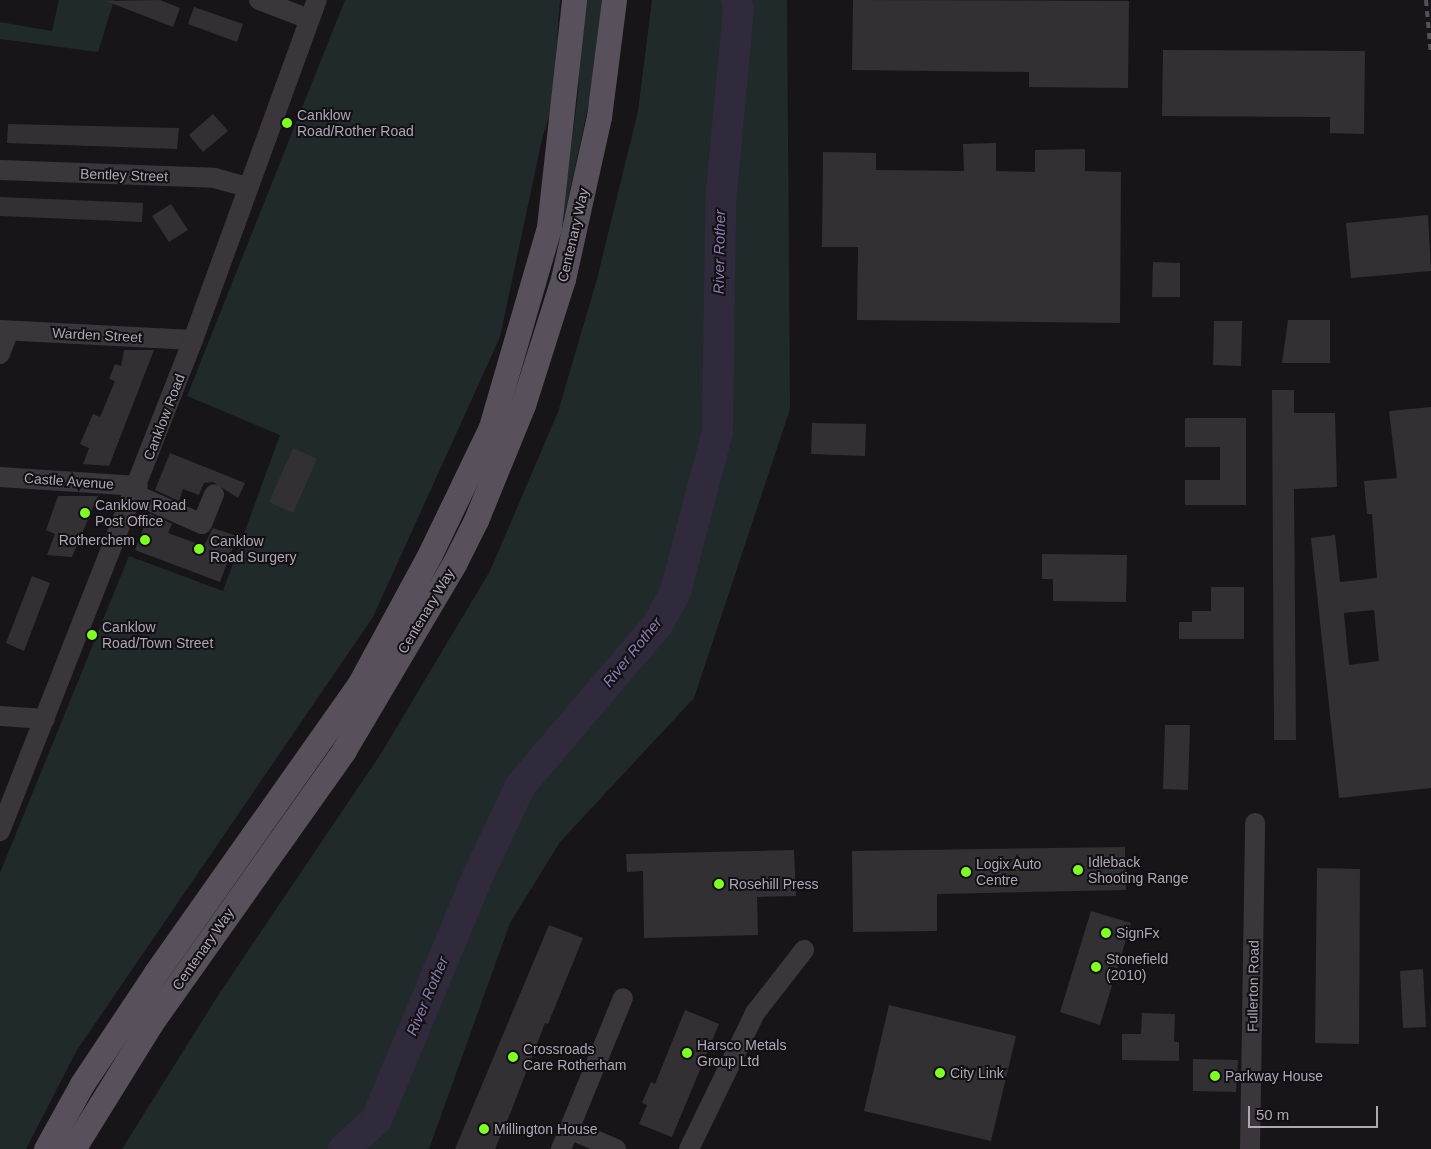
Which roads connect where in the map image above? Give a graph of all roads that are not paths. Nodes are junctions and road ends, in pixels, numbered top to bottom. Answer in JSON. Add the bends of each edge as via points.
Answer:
{"nodes":[{"id":1,"x":259,"y":0,"type":"edge"},
{"id":2,"x":317,"y":0,"type":"edge"},
{"id":3,"x":574,"y":0,"type":"edge"},
{"id":4,"x":614,"y":0,"type":"edge"},
{"id":5,"x":309,"y":19,"type":"junction"},
{"id":6,"x":0,"y":170,"type":"edge"},
{"id":7,"x":247,"y":187,"type":"junction"},
{"id":8,"x":4,"y":330,"type":"edge"},
{"id":9,"x":193,"y":340,"type":"junction"},
{"id":10,"x":0,"y":354,"type":"edge"},
{"id":11,"x":0,"y":477,"type":"edge"},
{"id":12,"x":136,"y":490,"type":"junction"},
{"id":13,"x":214,"y":494,"type":"dead end"},
{"id":14,"x":0,"y":716,"type":"edge"},
{"id":15,"x":45,"y":719,"type":"junction"},
{"id":16,"x":1255,"y":823,"type":"dead end"},
{"id":17,"x":0,"y":831,"type":"edge"},
{"id":18,"x":804,"y":950,"type":"dead end"},
{"id":19,"x":623,"y":998,"type":"dead end"},
{"id":20,"x":569,"y":1129,"type":"junction"},
{"id":21,"x":46,"y":1149,"type":"edge"},
{"id":22,"x":73,"y":1149,"type":"edge"},
{"id":23,"x":561,"y":1149,"type":"edge"},
{"id":24,"x":616,"y":1149,"type":"edge"},
{"id":25,"x":689,"y":1149,"type":"edge"},
{"id":26,"x":1250,"y":1149,"type":"edge"}],
"edges":[{"from":1,"to":5,"type":"street"},
{"from":2,"to":5,"type":"street","name":"Canklow Road"},
{"from":3,"to":21,"type":"main road","name":"Centenary Way","via":[[549,227],[491,427],[430,554],[358,685],[155,974],[82,1084]]},
{"from":4,"to":22,"type":"main road","name":"Centenary Way","via":[[599,117],[563,279],[523,405],[476,520],[455,562],[344,750],[151,1023]]},
{"from":5,"to":7,"type":"street","name":"Canklow Road"},
{"from":6,"to":7,"type":"street","name":"Bentley Street","via":[[214,178]]},
{"from":7,"to":9,"type":"street","name":"Canklow Road"},
{"from":8,"to":9,"type":"street","name":"Warden Street"},
{"from":8,"to":10,"type":"street"},
{"from":9,"to":12,"type":"street","name":"Canklow Road"},
{"from":11,"to":12,"type":"street","name":"Castle Avenue"},
{"from":12,"to":13,"type":"street","via":[[202,524]]},
{"from":12,"to":15,"type":"street","name":"Canklow Road"},
{"from":14,"to":15,"type":"street"},
{"from":15,"to":17,"type":"street","name":"Canklow Road"},
{"from":16,"to":26,"type":"street","name":"Fullerton Road"},
{"from":18,"to":25,"type":"street","via":[[755,1014]]},
{"from":19,"to":20,"type":"street"},
{"from":20,"to":23,"type":"street"},
{"from":20,"to":24,"type":"street"}]}
